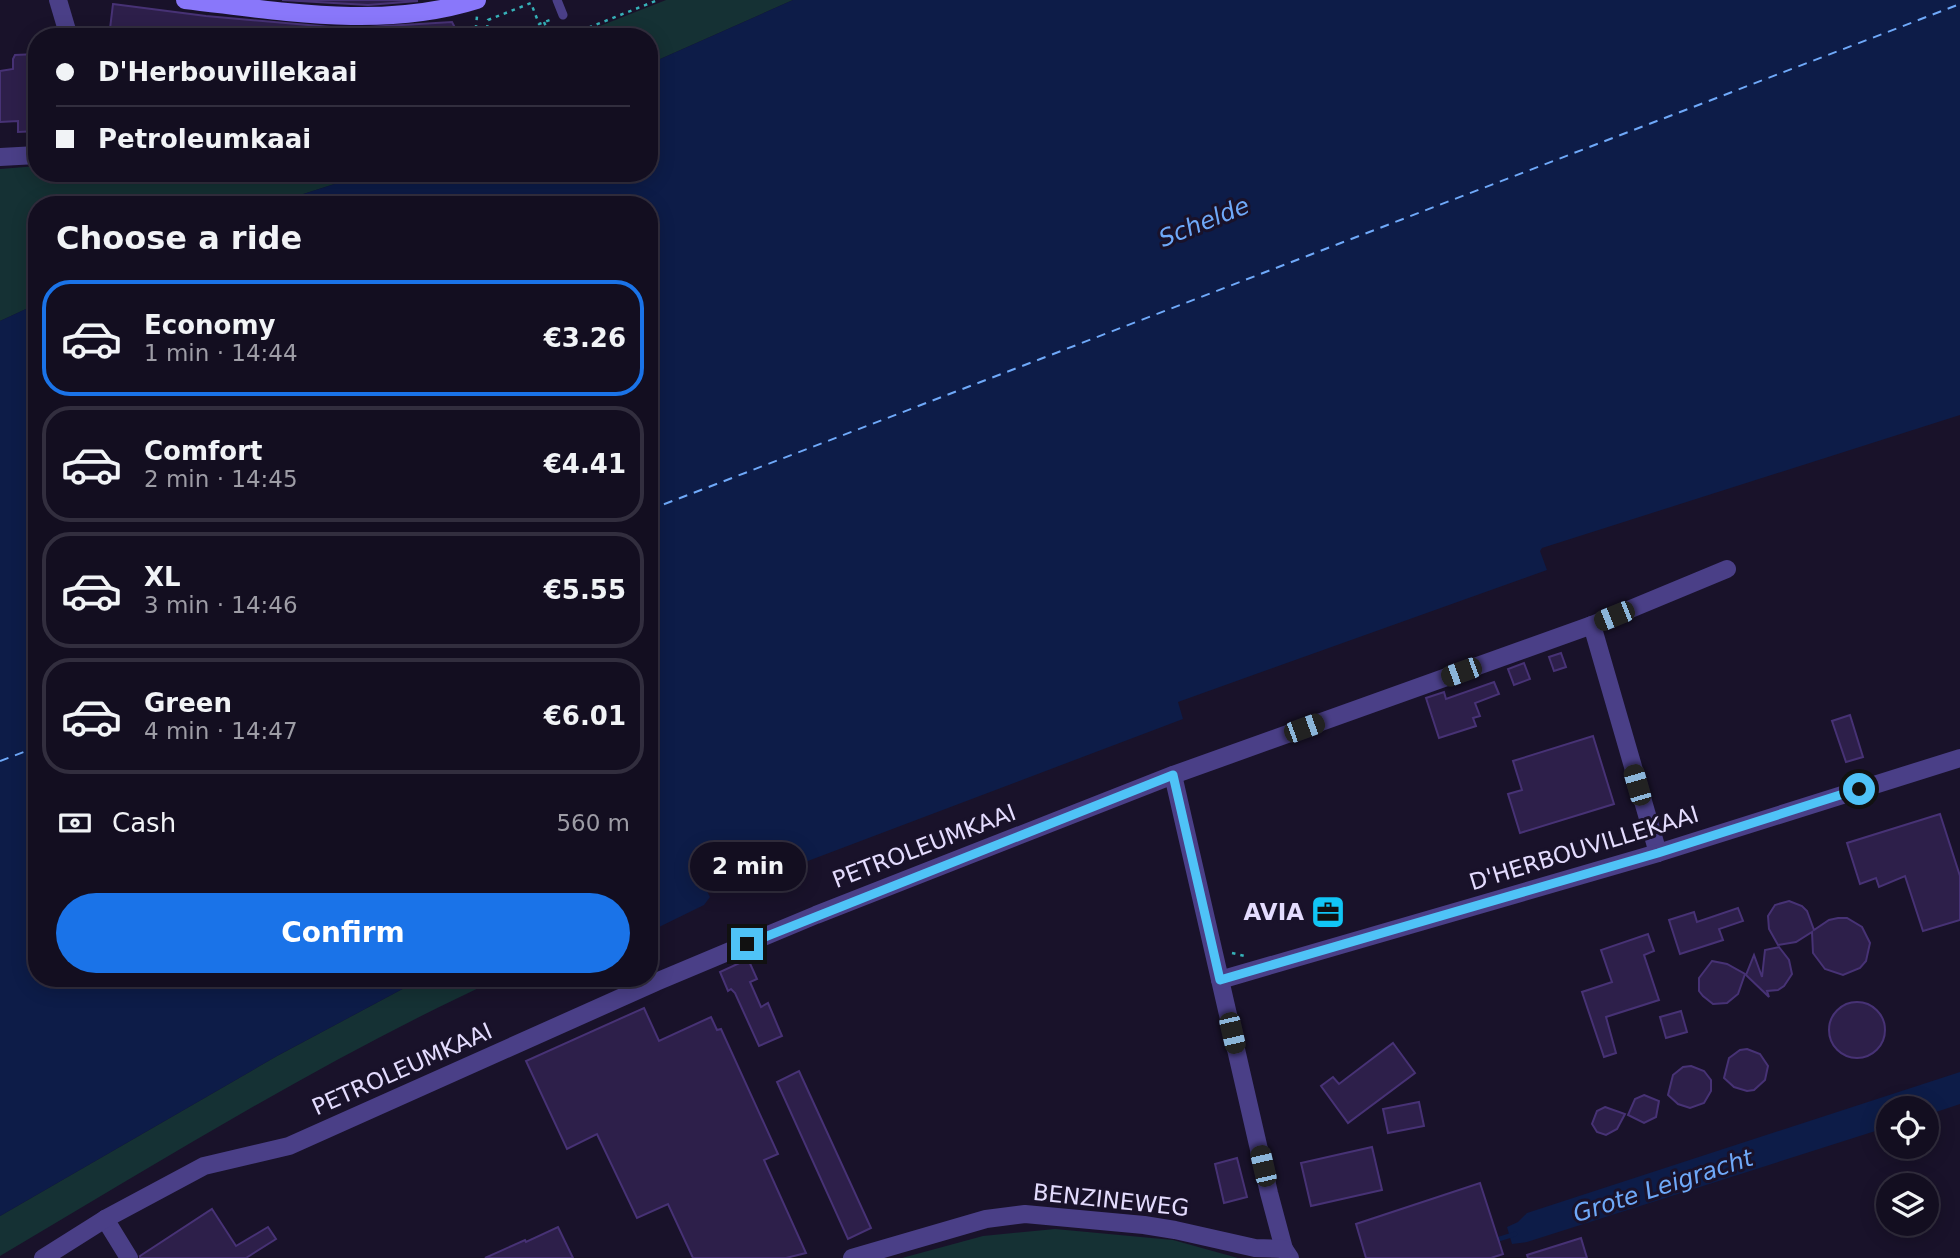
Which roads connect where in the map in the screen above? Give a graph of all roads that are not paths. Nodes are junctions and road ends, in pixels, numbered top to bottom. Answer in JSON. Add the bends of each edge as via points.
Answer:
{"nodes":[{"id":1,"x":58,"y":0,"type":"edge"},
{"id":2,"x":185,"y":0,"type":"edge"},
{"id":3,"x":477,"y":0,"type":"edge"},
{"id":4,"x":557,"y":0,"type":"edge"},
{"id":5,"x":217,"y":2,"type":"edge"},
{"id":6,"x":563,"y":15,"type":"road end"},
{"id":7,"x":66,"y":28,"type":"edge"},
{"id":8,"x":28,"y":155,"type":"edge"},
{"id":9,"x":0,"y":157,"type":"edge"},
{"id":10,"x":1727,"y":569,"type":"dead end"},
{"id":11,"x":1592,"y":625,"type":"junction"},
{"id":12,"x":1960,"y":758,"type":"edge"},
{"id":13,"x":1173,"y":775,"type":"junction"},
{"id":14,"x":1658,"y":853,"type":"junction"},
{"id":15,"x":1220,"y":980,"type":"junction"},
{"id":16,"x":658,"y":981,"type":"edge"},
{"id":17,"x":645,"y":987,"type":"edge"},
{"id":18,"x":105,"y":1220,"type":"junction"},
{"id":19,"x":1287,"y":1254,"type":"edge"},
{"id":20,"x":43,"y":1258,"type":"edge"},
{"id":21,"x":129,"y":1258,"type":"edge"},
{"id":22,"x":852,"y":1258,"type":"edge"}],
"edges":[{"from":1,"to":7,"type":"street"},
{"from":2,"to":5,"type":"street"},
{"from":3,"to":5,"type":"street","via":[[446,10],[344,16],[279,13]]},
{"from":4,"to":6,"type":"lane"},
{"from":8,"to":9,"type":"street"},
{"from":10,"to":11,"type":"street","name":"PETROLEUMKAAI"},
{"from":11,"to":13,"type":"street","name":"PETROLEUMKAAI"},
{"from":11,"to":14,"type":"street"},
{"from":12,"to":14,"type":"street","name":"D'HERBOUVILLEKAAI"},
{"from":13,"to":15,"type":"street"},
{"from":13,"to":16,"type":"street","name":"PETROLEUMKAAI"},
{"from":14,"to":15,"type":"street","name":"D'HERBOUVILLEKAAI"},
{"from":15,"to":19,"type":"street"},
{"from":17,"to":18,"type":"street","name":"PETROLEUMKAAI","via":[[289,1146],[204,1166]]},
{"from":18,"to":20,"type":"street","name":"PETROLEUMKAAI"},
{"from":18,"to":21,"type":"street"},
{"from":19,"to":22,"type":"street","name":"BENZINEWEG","via":[[1144,1225],[1025,1214],[985,1219]]}]}
